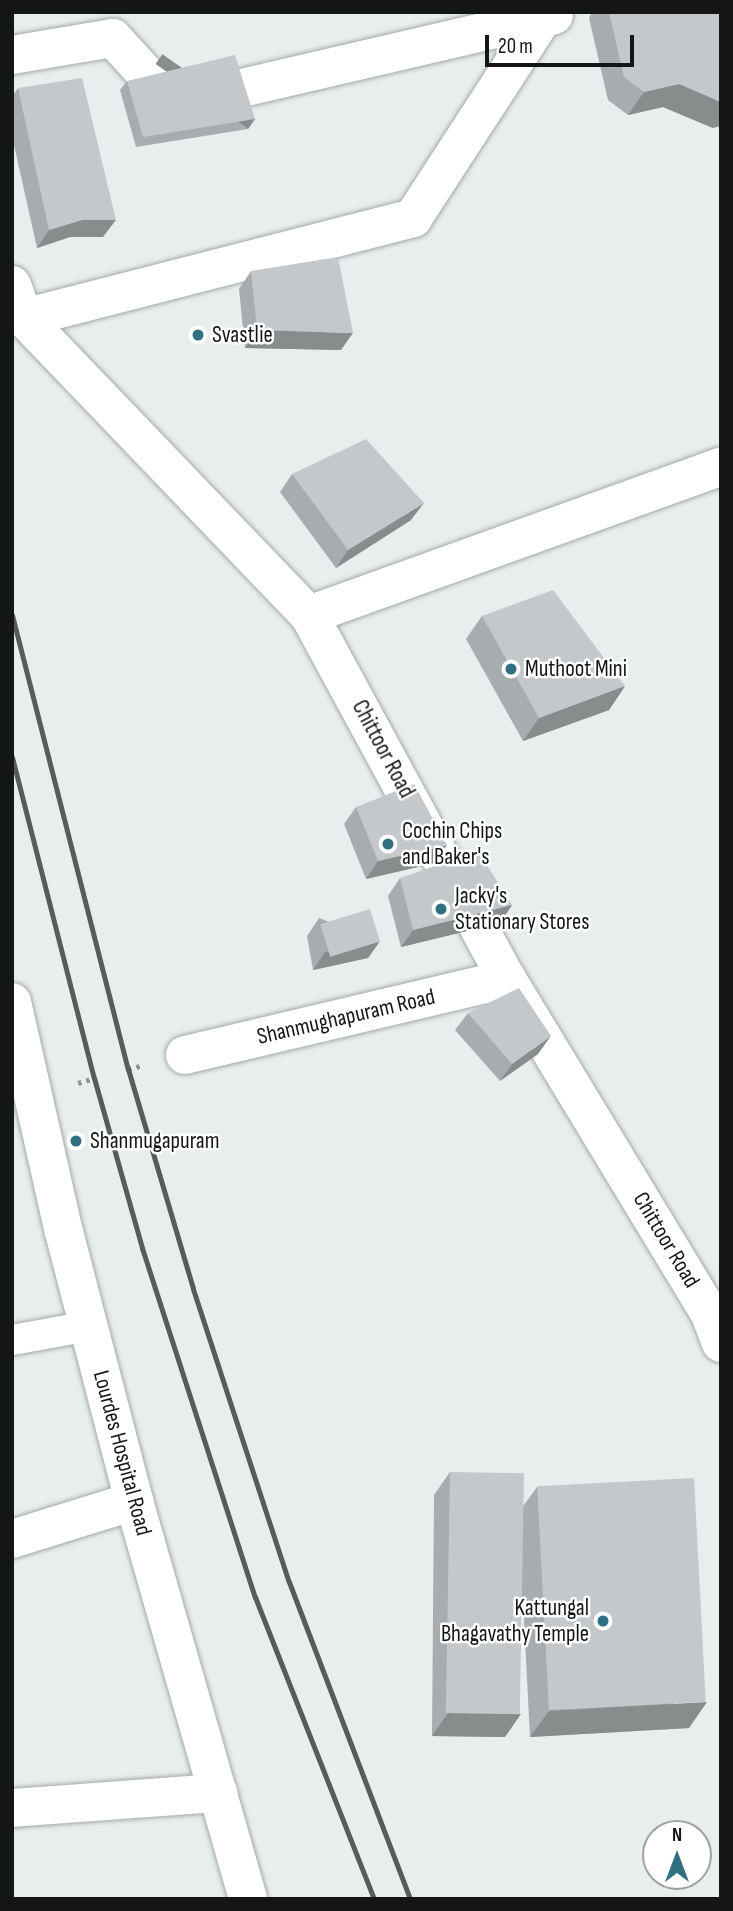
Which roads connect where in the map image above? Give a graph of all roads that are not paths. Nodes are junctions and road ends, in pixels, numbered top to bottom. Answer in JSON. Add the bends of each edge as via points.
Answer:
{"nodes":[{"id":1,"x":551,"y":17,"type":"edge"},
{"id":2,"x":12,"y":55,"type":"edge"},
{"id":3,"x":18,"y":302,"type":"edge"},
{"id":4,"x":721,"y":467,"type":"edge"},
{"id":5,"x":309,"y":615,"type":"junction"},
{"id":6,"x":507,"y":979,"type":"junction"},
{"id":7,"x":12,"y":1002,"type":"edge"},
{"id":8,"x":186,"y":1055,"type":"dead end"},
{"id":9,"x":24,"y":1098,"type":"edge"},
{"id":10,"x":717,"y":1322,"type":"edge"},
{"id":11,"x":89,"y":1325,"type":"junction"},
{"id":12,"x":12,"y":1340,"type":"edge"},
{"id":13,"x":134,"y":1501,"type":"junction"},
{"id":14,"x":12,"y":1539,"type":"edge"},
{"id":15,"x":218,"y":1793,"type":"junction"},
{"id":16,"x":12,"y":1808,"type":"edge"},
{"id":17,"x":248,"y":1899,"type":"edge"}],
"edges":[{"from":1,"to":2,"type":"street","via":[[173,104],[113,38]]},
{"from":1,"to":3,"type":"street","via":[[413,218]]},
{"from":3,"to":5,"type":"street","name":"Chittoor Road"},
{"from":4,"to":5,"type":"street"},
{"from":5,"to":6,"type":"street","name":"Chittoor Road"},
{"from":6,"to":8,"type":"street","name":"Shanmughapuram Road"},
{"from":6,"to":10,"type":"street","name":"Chittoor Road"},
{"from":7,"to":9,"type":"street","name":"Lourdes Hospital Road"},
{"from":9,"to":11,"type":"street","name":"Lourdes Hospital Road"},
{"from":11,"to":12,"type":"lane"},
{"from":11,"to":13,"type":"street","name":"Lourdes Hospital Road"},
{"from":13,"to":14,"type":"street"},
{"from":13,"to":15,"type":"street","name":"Lourdes Hospital Road"},
{"from":15,"to":16,"type":"street"},
{"from":15,"to":17,"type":"street","name":"Lourdes Hospital Road"}]}
